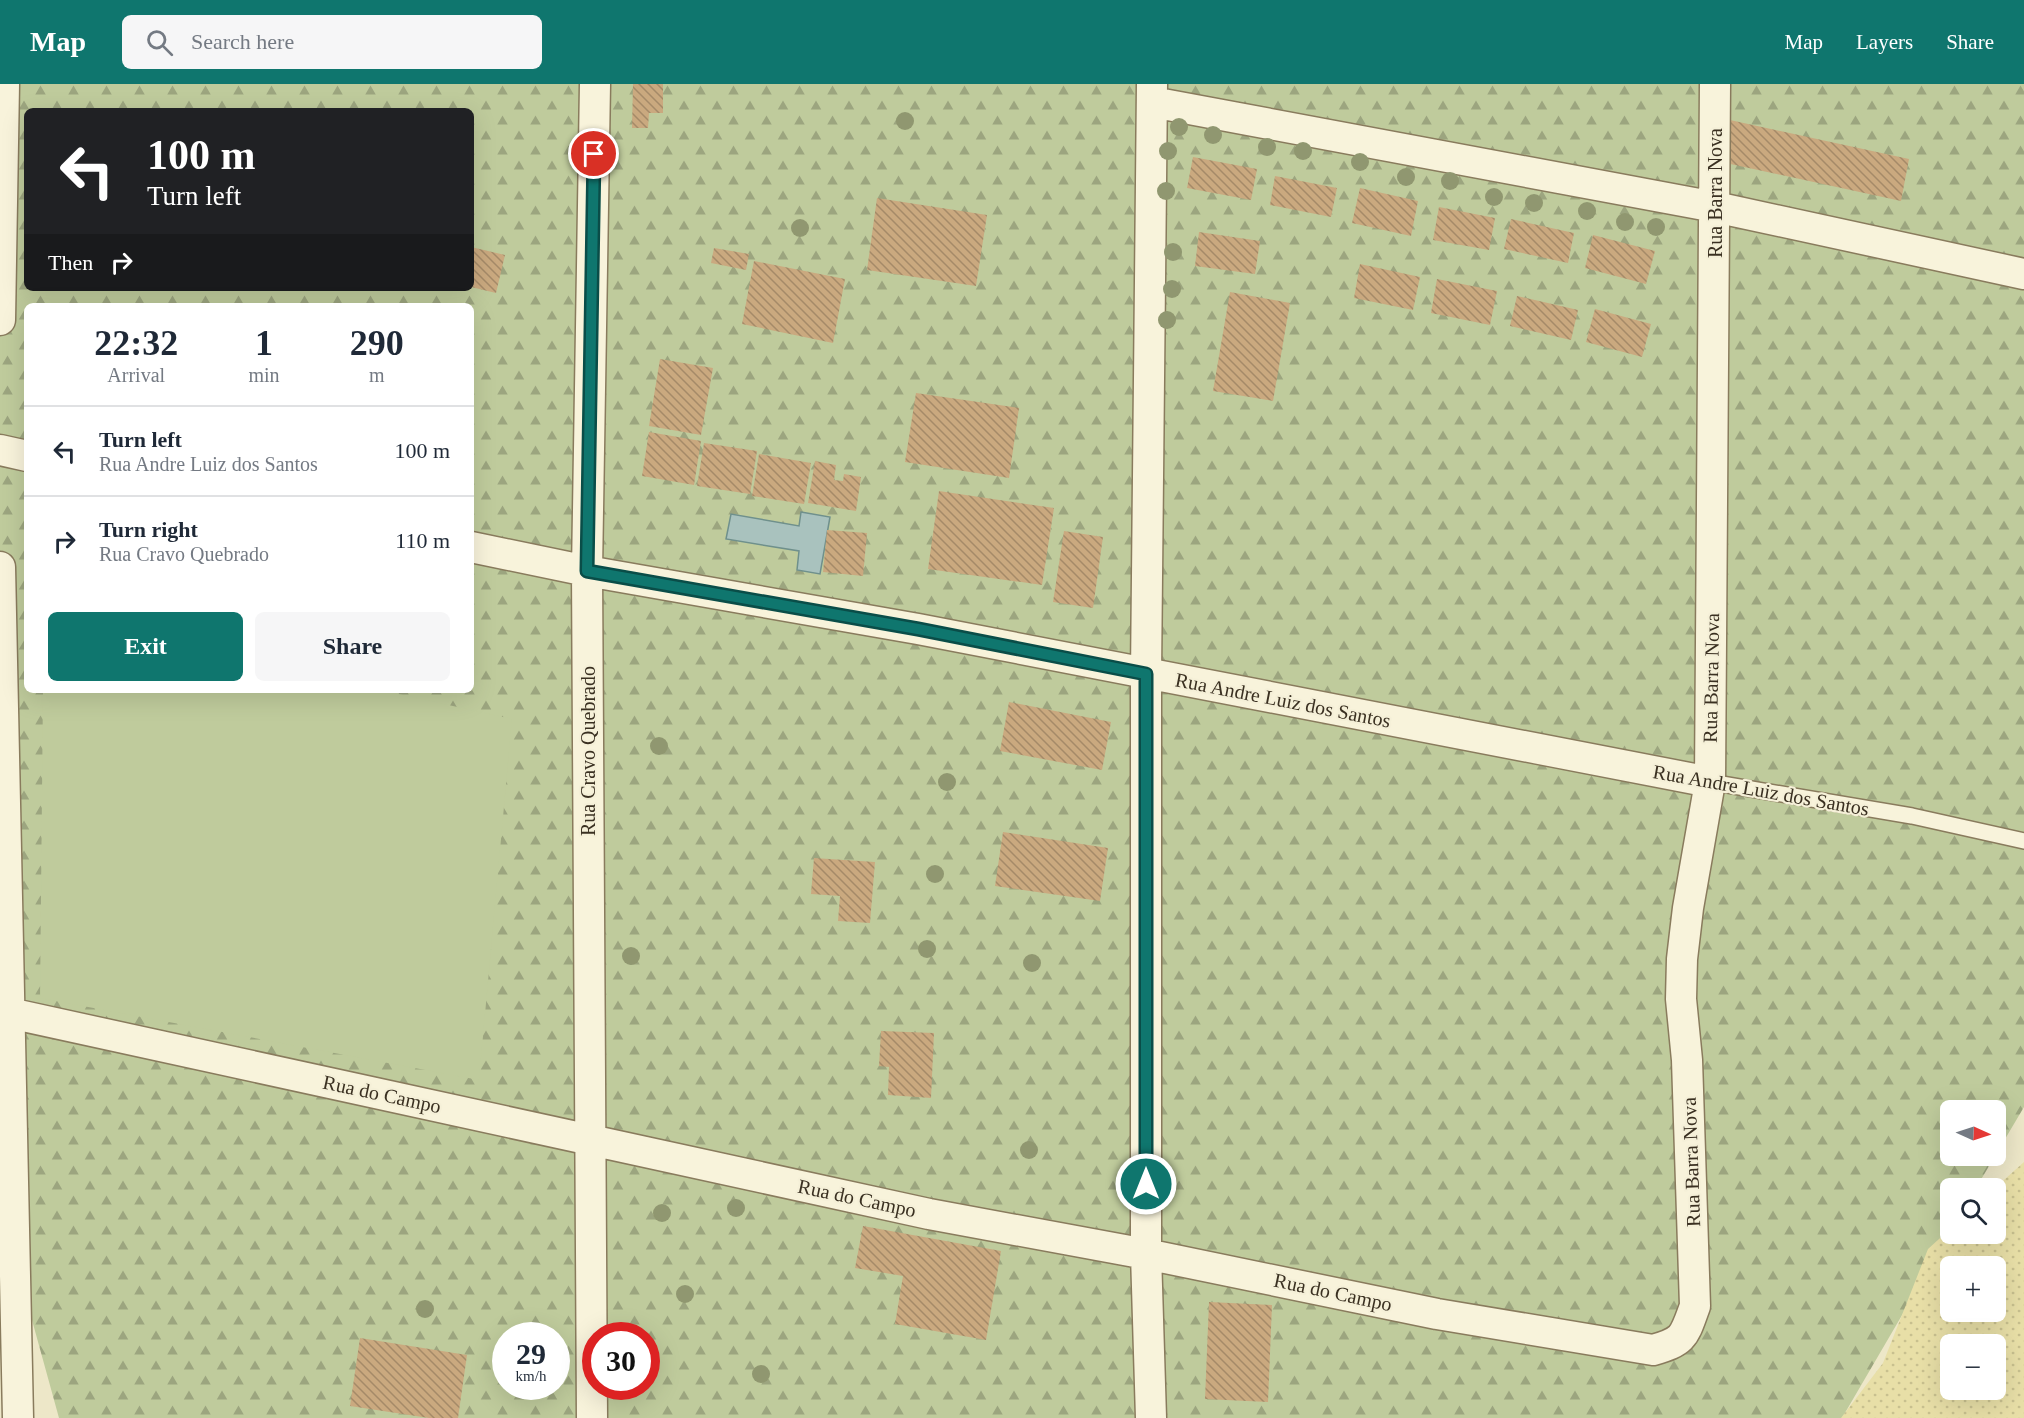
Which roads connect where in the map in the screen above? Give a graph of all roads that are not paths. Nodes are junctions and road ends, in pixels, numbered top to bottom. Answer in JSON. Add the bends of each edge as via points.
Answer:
{"nodes":[{"id":1,"x":4,"y":84,"type":"edge"},
{"id":2,"x":595,"y":84,"type":"edge"},
{"id":3,"x":1715,"y":84,"type":"edge"},
{"id":4,"x":1152,"y":93,"type":"edge"},
{"id":5,"x":1715,"y":207,"type":"junction"},
{"id":6,"x":2024,"y":274,"type":"edge"},
{"id":7,"x":0,"y":320,"type":"edge"},
{"id":8,"x":0,"y":450,"type":"edge"},
{"id":9,"x":24,"y":455,"type":"edge"},
{"id":10,"x":474,"y":548,"type":"edge"},
{"id":11,"x":0,"y":567,"type":"edge"},
{"id":12,"x":587,"y":571,"type":"junction"},
{"id":13,"x":1146,"y":674,"type":"junction"},
{"id":14,"x":1710,"y":782,"type":"junction"},
{"id":15,"x":2024,"y":841,"type":"edge"},
{"id":16,"x":4,"y":1012,"type":"edge"},
{"id":17,"x":591,"y":1140,"type":"junction"},
{"id":18,"x":1146,"y":1254,"type":"junction"},
{"id":19,"x":1695,"y":1306,"type":"joint"},
{"id":20,"x":18,"y":1418,"type":"edge"},
{"id":21,"x":592,"y":1418,"type":"edge"},
{"id":22,"x":1151,"y":1418,"type":"edge"}],
"edges":[{"from":1,"to":7,"type":"street"},
{"from":2,"to":12,"type":"street","name":"Rua Cravo Quebrado"},
{"from":3,"to":5,"type":"street","name":"Rua Barra Nova"},
{"from":4,"to":5,"type":"street"},
{"from":4,"to":13,"type":"street"},
{"from":5,"to":6,"type":"street"},
{"from":5,"to":14,"type":"street","name":"Rua Barra Nova"},
{"from":8,"to":9,"type":"street"},
{"from":10,"to":12,"type":"street","name":"Rua Andre Luiz dos Santos"},
{"from":11,"to":16,"type":"street"},
{"from":12,"to":13,"type":"street","name":"Rua Andre Luiz dos Santos"},
{"from":12,"to":17,"type":"street","name":"Rua Cravo Quebrado"},
{"from":13,"to":14,"type":"street","name":"Rua Andre Luiz dos Santos"},
{"from":13,"to":18,"type":"street"},
{"from":14,"to":15,"type":"lane","name":"Rua Andre Luiz dos Santos","via":[[1912,816]]},
{"from":14,"to":19,"type":"street","name":"Rua Barra Nova","via":[[1688,908],[1681,979],[1688,1060]]},
{"from":16,"to":17,"type":"street","name":"Rua do Campo"},
{"from":16,"to":20,"type":"street"},
{"from":17,"to":18,"type":"street","name":"Rua do Campo","via":[[929,1214]]},
{"from":17,"to":21,"type":"street","name":"Rua Cravo Quebrado"},
{"from":18,"to":19,"type":"street","name":"Rua do Campo","via":[[1437,1314],[1653,1350],[1675,1344],[1686,1331]]},
{"from":18,"to":22,"type":"street"}]}
